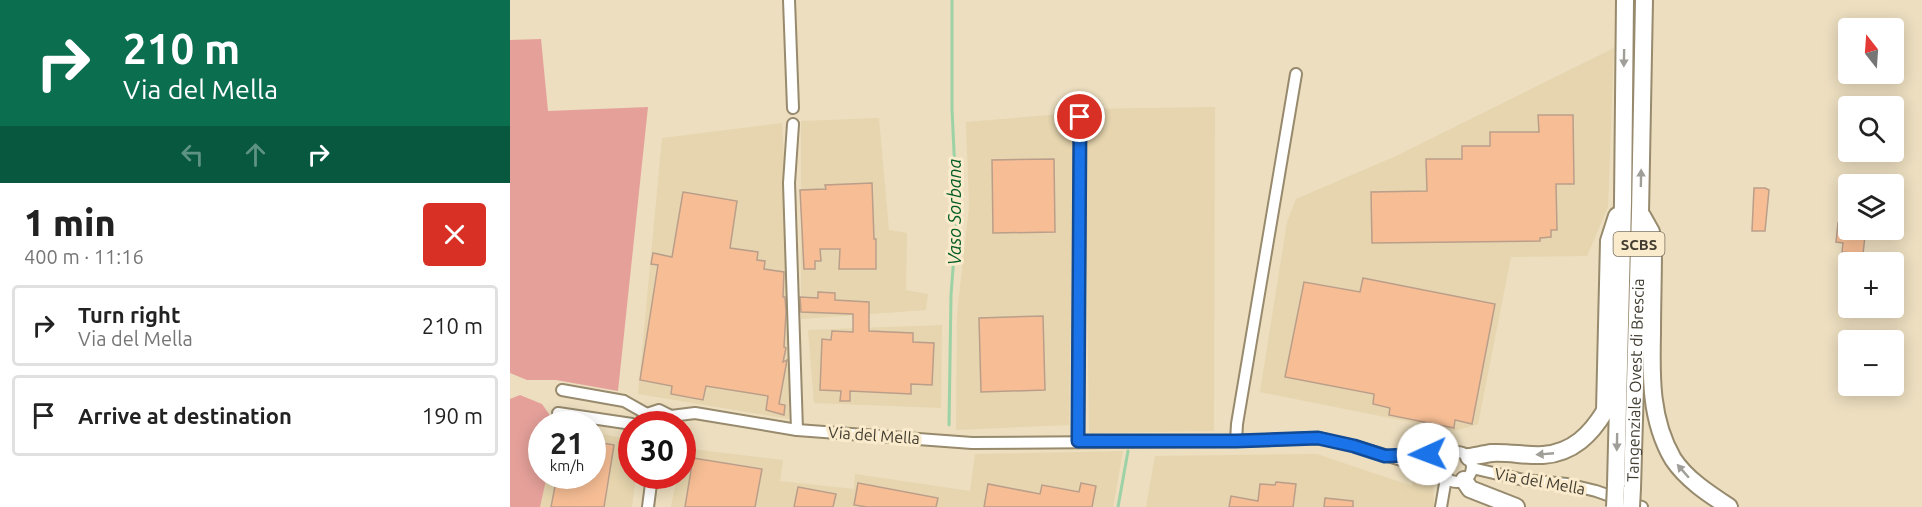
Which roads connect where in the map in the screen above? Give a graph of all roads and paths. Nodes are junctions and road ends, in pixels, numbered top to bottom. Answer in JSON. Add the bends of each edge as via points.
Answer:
{"nodes":[{"id":1,"x":789,"y":0,"type":"edge"},
{"id":2,"x":1625,"y":0,"type":"edge"},
{"id":3,"x":1644,"y":0,"type":"edge"},
{"id":4,"x":1296,"y":74,"type":"dead end"},
{"id":5,"x":792,"y":108,"type":"dead end"},
{"id":6,"x":1080,"y":117,"type":"dead end"},
{"id":7,"x":793,"y":124,"type":"dead end"},
{"id":8,"x":1623,"y":202,"type":"junction"},
{"id":9,"x":1640,"y":213,"type":"junction"},
{"id":10,"x":562,"y":390,"type":"dead end"},
{"id":11,"x":642,"y":411,"type":"edge"},
{"id":12,"x":696,"y":413,"type":"edge"},
{"id":13,"x":797,"y":429,"type":"junction"},
{"id":14,"x":1078,"y":441,"type":"junction"},
{"id":15,"x":1236,"y":441,"type":"junction"},
{"id":16,"x":1450,"y":454,"type":"junction"},
{"id":17,"x":1385,"y":456,"type":"junction"},
{"id":18,"x":1458,"y":473,"type":"junction"},
{"id":19,"x":1624,"y":487,"type":"junction"},
{"id":20,"x":650,"y":489,"type":"edge"},
{"id":21,"x":648,"y":507,"type":"edge"},
{"id":22,"x":1442,"y":507,"type":"edge"},
{"id":23,"x":1516,"y":507,"type":"edge"},
{"id":24,"x":1615,"y":507,"type":"edge"},
{"id":25,"x":1631,"y":507,"type":"edge"},
{"id":26,"x":1642,"y":507,"type":"edge"},
{"id":27,"x":1729,"y":507,"type":"edge"}],
"edges":[{"from":1,"to":5,"type":"street"},
{"from":2,"to":8,"type":"main road","name":"Tangenziale Ovest di Brescia","number":"SCBS","one_way":true},
{"from":9,"to":3,"type":"main road","name":"Tangenziale Ovest di Brescia","number":"SCBS","one_way":true},
{"from":4,"to":15,"type":"street"},
{"from":6,"to":14,"type":"street"},
{"from":7,"to":13,"type":"street","via":[[789,183]]},
{"from":8,"to":18,"type":"main road","one_way":true,"via":[[1609,242],[1605,411],[1596,426],[1584,439],[1557,453],[1493,453]]},
{"from":8,"to":19,"type":"main road","name":"Tangenziale Ovest di Brescia","number":"SCBS","one_way":true},
{"from":9,"to":19,"type":"main road","name":"Tangenziale Ovest di Brescia","number":"SCBS"},
{"from":27,"to":9,"type":"main road","one_way":true,"via":[[1689,478],[1674,460],[1659,425],[1651,387],[1653,249],[1651,232]]},
{"from":10,"to":11,"type":"street","via":[[624,401]]},
{"from":12,"to":13,"type":"street","name":"Via del Mella"},
{"from":13,"to":14,"type":"street","name":"Via del Mella","via":[[972,443]]},
{"from":14,"to":15,"type":"street","name":"Via del Mella"},
{"from":15,"to":17,"type":"street","name":"Via del Mella","via":[[1318,438]]},
{"from":16,"to":17,"type":"street","name":"Via del Mella"},
{"from":16,"to":18,"type":"street","via":[[1443,462]]},
{"from":16,"to":18,"type":"street","name":"Via del Mella","via":[[1460,452]]},
{"from":17,"to":18,"type":"street","name":"Via del Mella"},
{"from":18,"to":22,"type":"street"},
{"from":18,"to":23,"type":"main road","via":[[1470,489]]},
{"from":18,"to":26,"type":"street","name":"Via del Mella","via":[[1576,487]]},
{"from":19,"to":24,"type":"main road","name":"Tangenziale Ovest di Brescia","number":"SCBS","bridge":true},
{"from":19,"to":25,"type":"main road","name":"Tangenziale Ovest di Brescia","number":"SCBS","bridge":true},
{"from":20,"to":21,"type":"street"}]}
